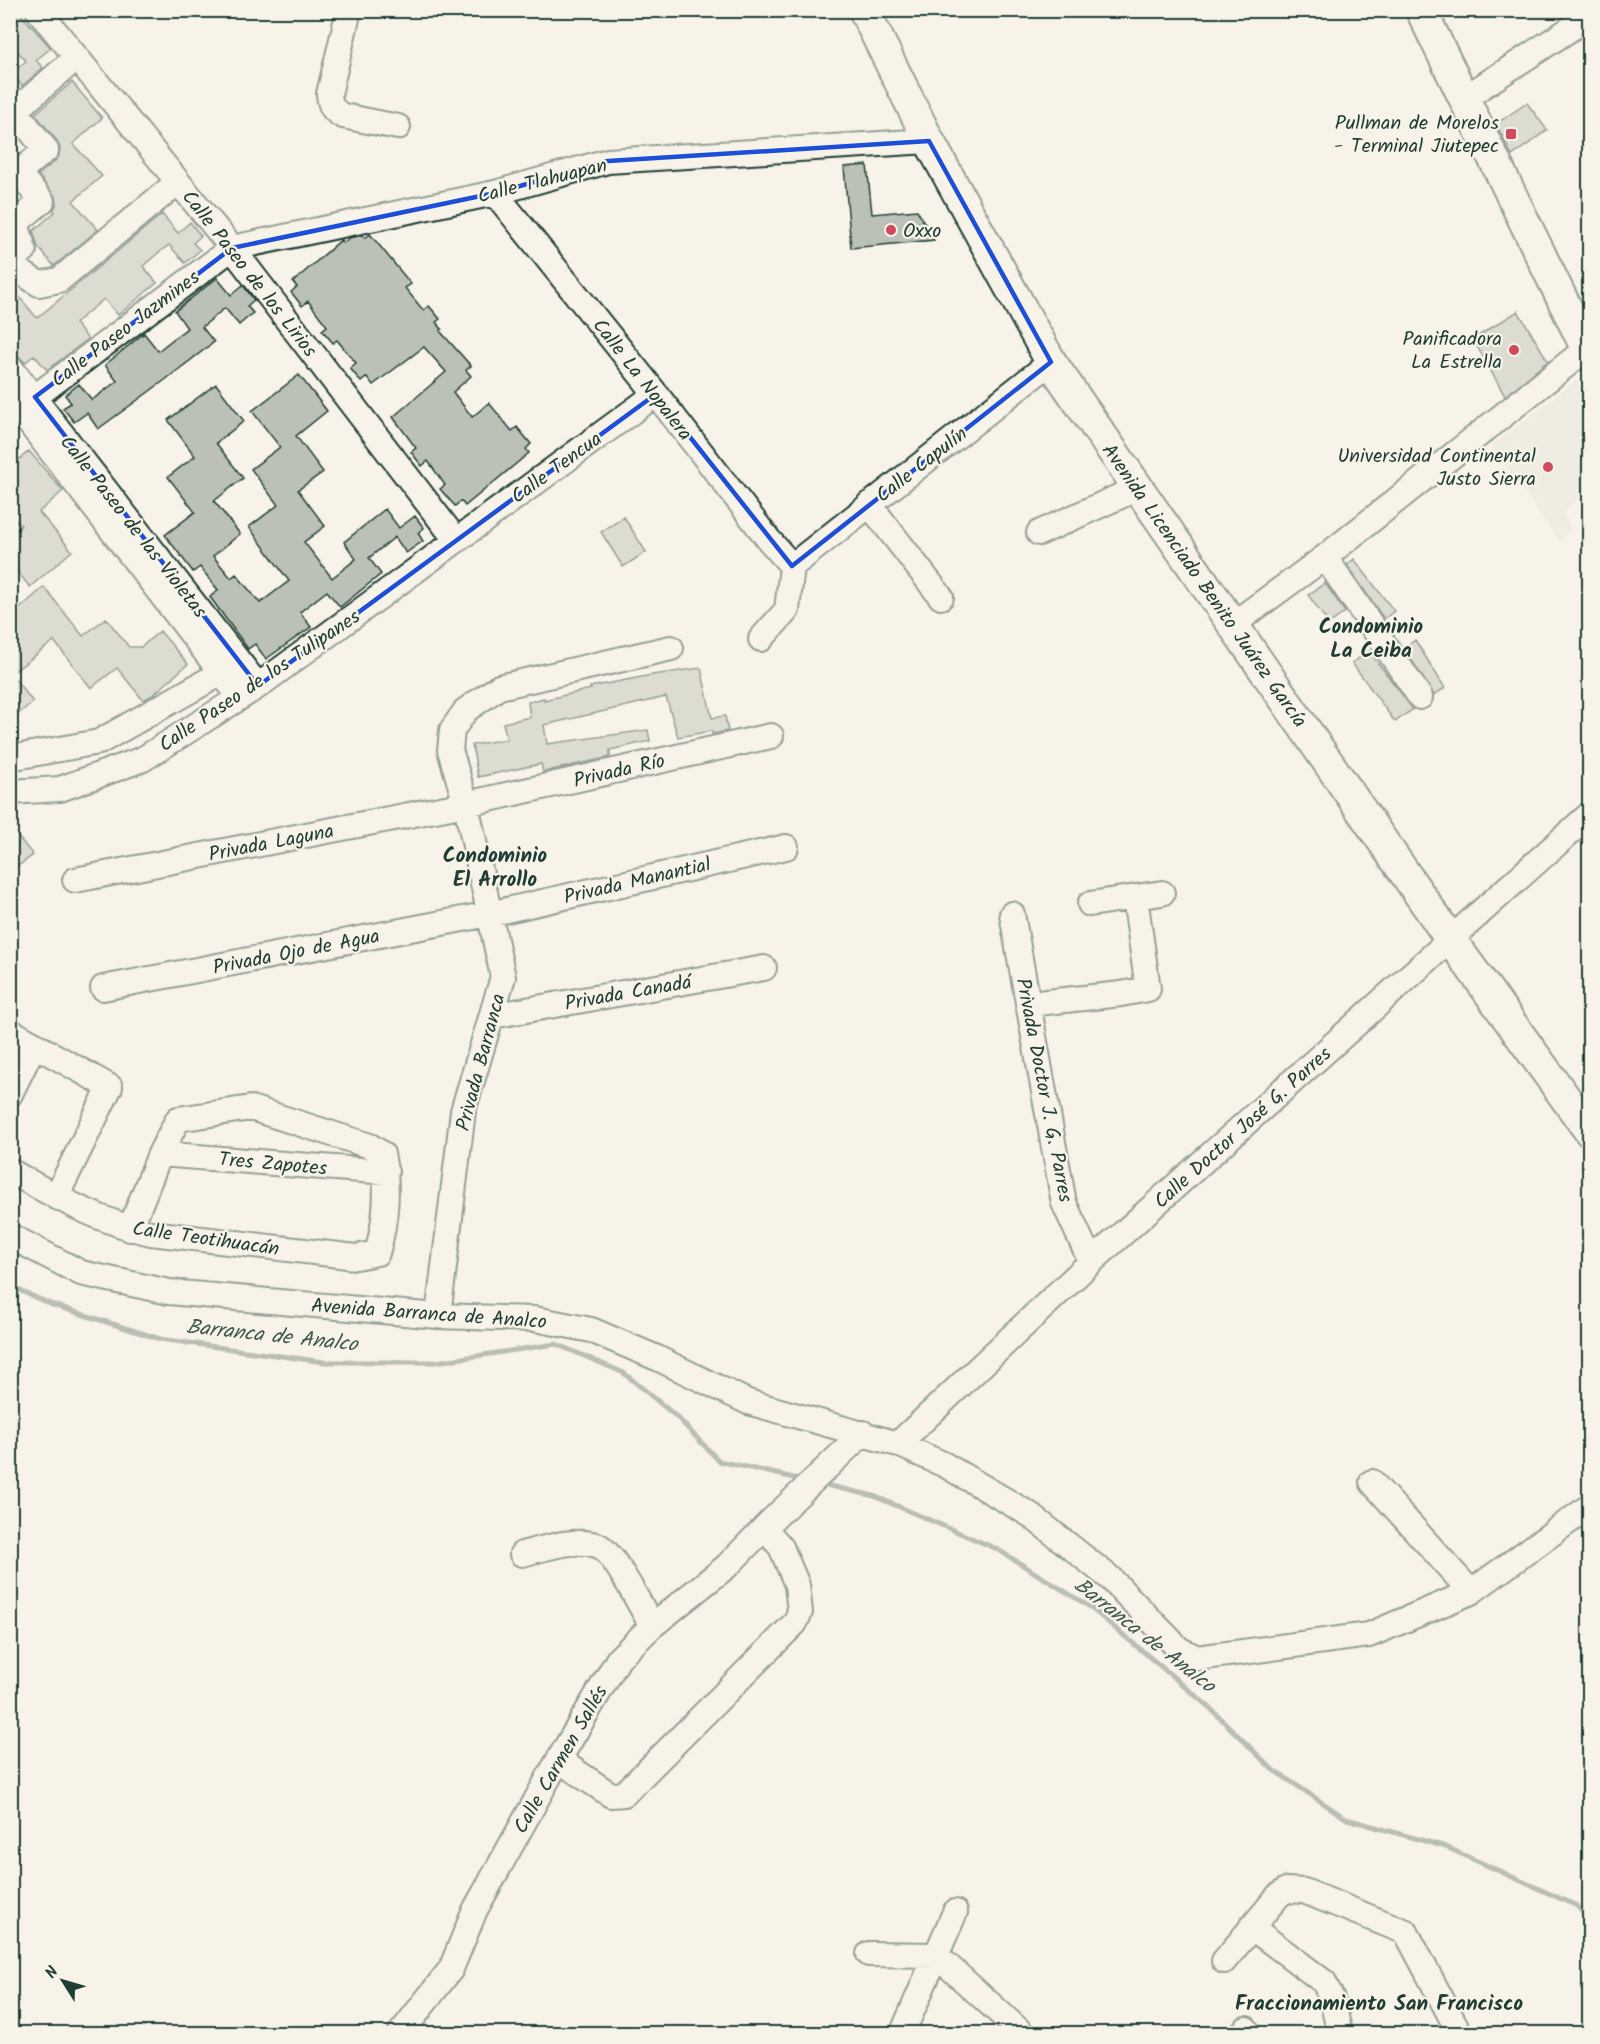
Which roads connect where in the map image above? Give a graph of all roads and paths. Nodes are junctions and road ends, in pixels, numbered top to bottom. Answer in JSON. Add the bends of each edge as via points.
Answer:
{"nodes":[{"id":1,"x":38,"y":10,"type":"edge"},
{"id":2,"x":349,"y":10,"type":"edge"},
{"id":3,"x":864,"y":10,"type":"edge"},
{"id":4,"x":1421,"y":10,"type":"edge"},
{"id":5,"x":1590,"y":16,"type":"edge"},
{"id":6,"x":76,"y":58,"type":"junction"},
{"id":7,"x":1462,"y":99,"type":"junction"},
{"id":8,"x":398,"y":127,"type":"dead end"},
{"id":9,"x":929,"y":141,"type":"junction"},
{"id":10,"x":178,"y":182,"type":"junction"},
{"id":11,"x":495,"y":194,"type":"junction"},
{"id":12,"x":232,"y":248,"type":"junction"},
{"id":13,"x":10,"y":261,"type":"edge"},
{"id":14,"x":10,"y":265,"type":"edge"},
{"id":15,"x":1588,"y":350,"type":"edge"},
{"id":16,"x":1052,"y":362,"type":"junction"},
{"id":17,"x":10,"y":367,"type":"edge"},
{"id":18,"x":656,"y":393,"type":"junction"},
{"id":19,"x":22,"y":401,"type":"edge"},
{"id":20,"x":1138,"y":488,"type":"junction"},
{"id":21,"x":870,"y":504,"type":"junction"},
{"id":22,"x":1039,"y":533,"type":"dead end"},
{"id":23,"x":456,"y":540,"type":"junction"},
{"id":24,"x":1325,"y":557,"type":"junction"},
{"id":25,"x":792,"y":566,"type":"junction"},
{"id":26,"x":941,"y":597,"type":"dead end"},
{"id":27,"x":1232,"y":625,"type":"junction"},
{"id":28,"x":761,"y":639,"type":"dead end"},
{"id":29,"x":671,"y":648,"type":"dead end"},
{"id":30,"x":230,"y":667,"type":"junction"},
{"id":31,"x":249,"y":691,"type":"junction"},
{"id":32,"x":1419,"y":697,"type":"dead end"},
{"id":33,"x":771,"y":736,"type":"dead end"},
{"id":34,"x":10,"y":758,"type":"edge"},
{"id":35,"x":10,"y":792,"type":"edge"},
{"id":36,"x":466,"y":804,"type":"junction"},
{"id":37,"x":1590,"y":814,"type":"edge"},
{"id":38,"x":786,"y":847,"type":"dead end"},
{"id":39,"x":75,"y":880,"type":"dead end"},
{"id":40,"x":1162,"y":893,"type":"dead end"},
{"id":41,"x":1135,"y":897,"type":"junction"},
{"id":42,"x":1090,"y":904,"type":"dead end"},
{"id":43,"x":489,"y":914,"type":"junction"},
{"id":44,"x":1012,"y":914,"type":"dead end"},
{"id":45,"x":1451,"y":940,"type":"junction"},
{"id":46,"x":764,"y":968,"type":"dead end"},
{"id":47,"x":103,"y":988,"type":"dead end"},
{"id":48,"x":1028,"y":1004,"type":"junction"},
{"id":49,"x":492,"y":1016,"type":"junction"},
{"id":50,"x":10,"y":1031,"type":"edge"},
{"id":51,"x":34,"y":1044,"type":"junction"},
{"id":52,"x":10,"y":1094,"type":"edge"},
{"id":53,"x":1590,"y":1132,"type":"edge"},
{"id":54,"x":160,"y":1154,"type":"junction"},
{"id":55,"x":10,"y":1172,"type":"edge"},
{"id":56,"x":386,"y":1172,"type":"junction"},
{"id":57,"x":56,"y":1197,"type":"junction"},
{"id":58,"x":130,"y":1229,"type":"junction"},
{"id":59,"x":10,"y":1236,"type":"edge"},
{"id":60,"x":1091,"y":1262,"type":"junction"},
{"id":61,"x":438,"y":1316,"type":"junction"},
{"id":62,"x":854,"y":1441,"type":"junction"},
{"id":63,"x":898,"y":1444,"type":"junction"},
{"id":64,"x":1372,"y":1482,"type":"dead end"},
{"id":65,"x":1590,"y":1506,"type":"edge"},
{"id":66,"x":767,"y":1525,"type":"junction"},
{"id":67,"x":522,"y":1554,"type":"dead end"},
{"id":68,"x":1471,"y":1592,"type":"junction"},
{"id":69,"x":652,"y":1626,"type":"junction"},
{"id":70,"x":557,"y":1762,"type":"junction"},
{"id":71,"x":955,"y":1912,"type":"dead end"},
{"id":72,"x":1251,"y":1926,"type":"junction"},
{"id":73,"x":869,"y":1954,"type":"dead end"},
{"id":74,"x":936,"y":1955,"type":"junction"},
{"id":75,"x":1224,"y":1961,"type":"dead end"},
{"id":76,"x":400,"y":2034,"type":"edge"},
{"id":77,"x":902,"y":2034,"type":"edge"},
{"id":78,"x":1023,"y":2034,"type":"edge"},
{"id":79,"x":1340,"y":2034,"type":"edge"},
{"id":80,"x":1460,"y":2034,"type":"edge"}],
"edges":[{"from":1,"to":6,"type":"street","name":"Calle Paseo de los Lirios"},
{"from":2,"to":8,"type":"street","via":[[329,94],[330,105],[343,116]]},
{"from":3,"to":9,"type":"main road","name":"Avenida Licenciado Benito Juárez García"},
{"from":4,"to":7,"type":"main road"},
{"from":5,"to":7,"type":"street"},
{"from":6,"to":10,"type":"street","name":"Calle Paseo de los Lirios"},
{"from":6,"to":13,"type":"street","via":[[15,111],[46,150],[18,173],[42,201],[16,223],[24,250]]},
{"from":7,"to":15,"type":"main road"},
{"from":9,"to":11,"type":"street","name":"Calle Tlahuapan","via":[[608,161]]},
{"from":9,"to":16,"type":"main road","name":"Avenida Licenciado Benito Juárez García"},
{"from":10,"to":12,"type":"street","name":"Calle Paseo de los Lirios"},
{"from":10,"to":14,"type":"street","via":[[58,280],[39,284]]},
{"from":11,"to":12,"type":"street","name":"Calle Tlahuapan"},
{"from":11,"to":18,"type":"street","name":"Calle La Nopalera"},
{"from":12,"to":19,"type":"street","name":"Calle Paseo Jazmines"},
{"from":12,"to":23,"type":"street","name":"Calle Paseo de los Lirios"},
{"from":15,"to":24,"type":"street"},
{"from":16,"to":20,"type":"main road","name":"Avenida Licenciado Benito Juárez García"},
{"from":16,"to":21,"type":"street","name":"Calle Capulín"},
{"from":17,"to":19,"type":"street","name":"Calle Paseo de las Violetas"},
{"from":18,"to":23,"type":"street","name":"Calle Tencua"},
{"from":18,"to":25,"type":"street","name":"Calle La Nopalera"},
{"from":19,"to":30,"type":"street","name":"Calle Paseo de las Violetas"},
{"from":20,"to":22,"type":"street"},
{"from":20,"to":27,"type":"main road","name":"Avenida Licenciado Benito Juárez García"},
{"from":21,"to":25,"type":"street","name":"Calle Capulín"},
{"from":21,"to":26,"type":"street"},
{"from":23,"to":31,"type":"street","name":"Calle Paseo de los Tulipanes"},
{"from":24,"to":27,"type":"street"},
{"from":24,"to":32,"type":"street"},
{"from":25,"to":28,"type":"street","via":[[787,610]]},
{"from":27,"to":45,"type":"main road","name":"Avenida Licenciado Benito Juárez García"},
{"from":29,"to":36,"type":"street","name":"Privada Barranca","via":[[499,687],[466,710],[452,730],[450,750]]},
{"from":30,"to":31,"type":"street","name":"Calle Paseo de las Violetas"},
{"from":30,"to":34,"type":"street","name":"Calle Paseo de los Tulipanes","via":[[99,742]]},
{"from":31,"to":35,"type":"street","name":"Calle Paseo de los Tulipanes","via":[[143,759],[60,789]]},
{"from":33,"to":36,"type":"street","name":"Privada Río"},
{"from":36,"to":39,"type":"street","name":"Privada Laguna"},
{"from":36,"to":43,"type":"street","name":"Privada Barranca"},
{"from":37,"to":45,"type":"street","name":"Calle Doctor José G. Parres"},
{"from":38,"to":43,"type":"street","name":"Privada Manantial"},
{"from":40,"to":41,"type":"street"},
{"from":41,"to":42,"type":"street"},
{"from":41,"to":48,"type":"street","via":[[1148,989]]},
{"from":43,"to":47,"type":"street","name":"Privada Ojo de Agua"},
{"from":43,"to":49,"type":"street","name":"Privada Barranca","via":[[503,977]]},
{"from":44,"to":48,"type":"street","name":"Privada Doctor J. G. Parres"},
{"from":45,"to":53,"type":"main road","name":"Avenida Licenciado Benito Juárez García"},
{"from":45,"to":60,"type":"street","name":"Calle Doctor José G. Parres"},
{"from":46,"to":49,"type":"street","name":"Privada Canadá"},
{"from":48,"to":60,"type":"street","name":"Privada Doctor J. G. Parres","via":[[1064,1203]]},
{"from":49,"to":61,"type":"street","name":"Privada Barranca","via":[[463,1111]]},
{"from":50,"to":51,"type":"street"},
{"from":51,"to":52,"type":"street"},
{"from":51,"to":57,"type":"street","via":[[110,1087]]},
{"from":54,"to":56,"type":"street","name":"Tres Zapotes"},
{"from":54,"to":56,"type":"street","via":[[178,1119],[251,1108],[370,1146],[382,1154]]},
{"from":54,"to":58,"type":"street"},
{"from":55,"to":57,"type":"street","name":"Calle Teotihuacán"},
{"from":56,"to":58,"type":"street","name":"Calle Teotihuacán","via":[[383,1234],[377,1253],[356,1257]]},
{"from":57,"to":58,"type":"street","name":"Calle Teotihuacán"},
{"from":59,"to":61,"type":"street","name":"Avenida Barranca de Analco","via":[[81,1273],[170,1292]]},
{"from":60,"to":63,"type":"street","name":"Calle Doctor José G. Parres"},
{"from":61,"to":62,"type":"street","name":"Avenida Barranca de Analco","via":[[535,1319],[591,1330],[748,1402]]},
{"from":62,"to":63,"type":"street","name":"Avenida Barranca de Analco"},
{"from":62,"to":66,"type":"street","name":"Calle Carmen Sallés"},
{"from":63,"to":68,"type":"street","name":"Avenida Barranca de Analco","via":[[945,1465],[1029,1514],[1110,1578],[1179,1649],[1197,1658],[1369,1635]]},
{"from":64,"to":68,"type":"street"},
{"from":65,"to":68,"type":"street"},
{"from":66,"to":69,"type":"street","name":"Calle Carmen Sallés","via":[[727,1566]]},
{"from":66,"to":70,"type":"street","via":[[797,1585],[800,1612],[795,1623],[624,1794],[611,1796]]},
{"from":67,"to":69,"type":"street","via":[[569,1543],[598,1545],[612,1557]]},
{"from":69,"to":70,"type":"street","name":"Calle Carmen Sallés","via":[[619,1658]]},
{"from":70,"to":76,"type":"street","name":"Calle Carmen Sallés","via":[[475,1910],[451,1969]]},
{"from":71,"to":74,"type":"street"},
{"from":72,"to":75,"type":"street"},
{"from":72,"to":79,"type":"street","via":[[1324,1982]]},
{"from":72,"to":80,"type":"street","via":[[1286,1890],[1304,1891],[1406,1932]]},
{"from":73,"to":74,"type":"street"},
{"from":74,"to":77,"type":"street"},
{"from":74,"to":78,"type":"street"}]}
